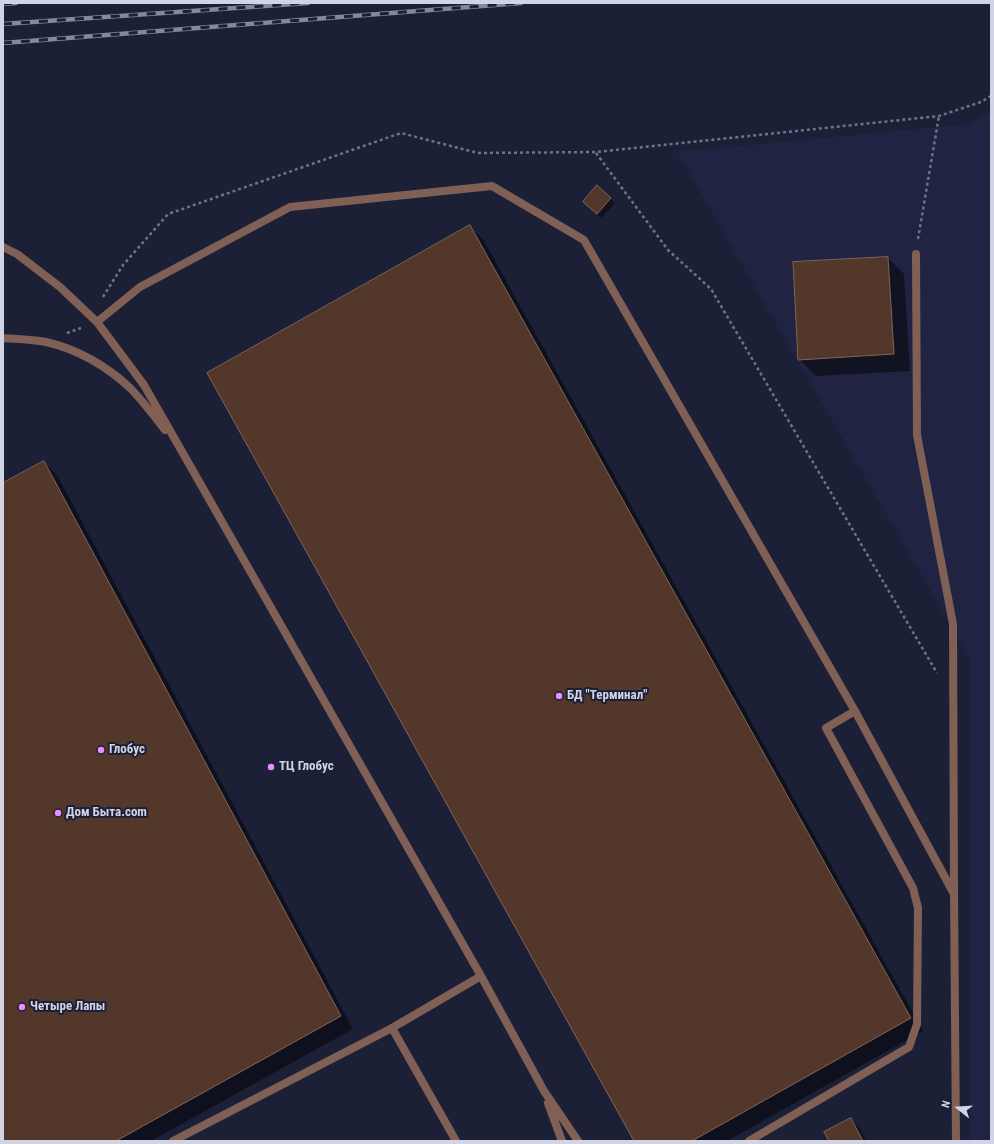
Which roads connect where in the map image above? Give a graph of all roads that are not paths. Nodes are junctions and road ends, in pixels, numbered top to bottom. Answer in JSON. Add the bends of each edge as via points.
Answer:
{"nodes":[{"id":1,"x":3,"y":247,"type":"edge"},
{"id":2,"x":916,"y":254,"type":"road end"},
{"id":3,"x":93,"y":320,"type":"junction"},
{"id":4,"x":3,"y":338,"type":"edge"},
{"id":5,"x":177,"y":444,"type":"junction"},
{"id":6,"x":855,"y":711,"type":"junction"},
{"id":7,"x":954,"y":894,"type":"junction"},
{"id":8,"x":481,"y":976,"type":"junction"},
{"id":9,"x":392,"y":1028,"type":"junction"},
{"id":10,"x":544,"y":1091,"type":"junction"},
{"id":11,"x":173,"y":1141,"type":"edge"},
{"id":12,"x":456,"y":1141,"type":"edge"},
{"id":13,"x":562,"y":1141,"type":"edge"},
{"id":14,"x":578,"y":1141,"type":"edge"},
{"id":15,"x":749,"y":1141,"type":"edge"},
{"id":16,"x":956,"y":1141,"type":"edge"}],
"edges":[{"from":1,"to":3,"type":"street","via":[[17,254],[60,287]]},
{"from":2,"to":7,"type":"street","via":[[917,435],[953,624]]},
{"from":3,"to":5,"type":"street","via":[[144,385]]},
{"from":3,"to":6,"type":"street","via":[[140,287],[290,207],[492,186],[584,240]]},
{"from":4,"to":5,"type":"street","via":[[44,341],[60,345],[104,367],[130,388]]},
{"from":5,"to":8,"type":"street"},
{"from":6,"to":7,"type":"street"},
{"from":6,"to":15,"type":"street","via":[[826,728],[913,888],[918,908],[917,1024],[909,1047]]},
{"from":7,"to":16,"type":"street"},
{"from":8,"to":9,"type":"street"},
{"from":8,"to":10,"type":"street"},
{"from":9,"to":11,"type":"street"},
{"from":9,"to":12,"type":"street"},
{"from":10,"to":13,"type":"street"},
{"from":10,"to":14,"type":"street"}]}
